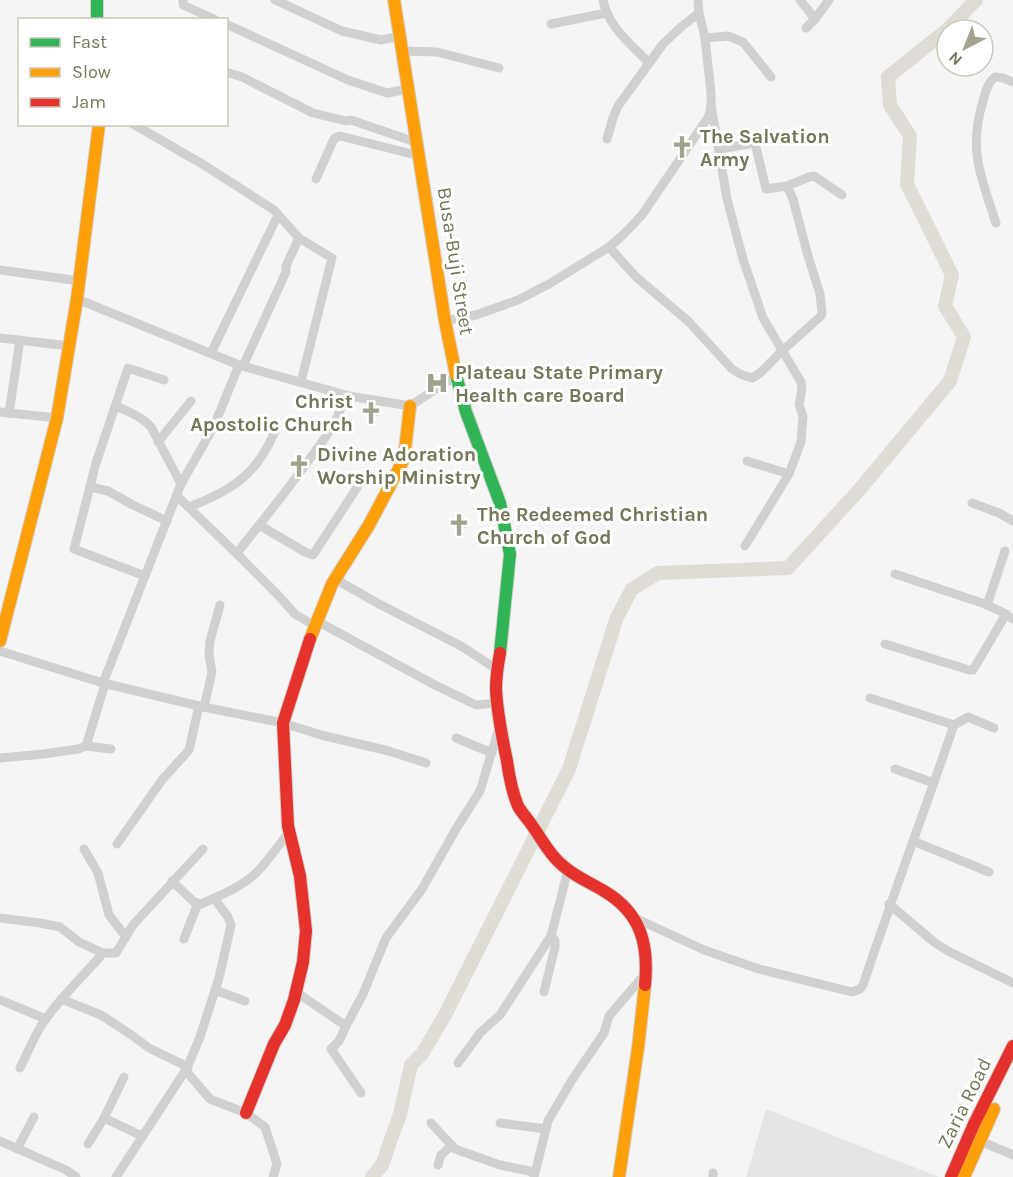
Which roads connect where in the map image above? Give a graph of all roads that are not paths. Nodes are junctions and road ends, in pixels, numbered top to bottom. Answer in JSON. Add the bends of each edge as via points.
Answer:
{"nodes":[{"id":1,"x":97,"y":0,"type":"edge"},
{"id":2,"x":183,"y":0,"type":"edge"},
{"id":3,"x":275,"y":0,"type":"edge"},
{"id":4,"x":394,"y":0,"type":"edge"},
{"id":5,"x":603,"y":0,"type":"edge"},
{"id":6,"x":698,"y":0,"type":"edge"},
{"id":7,"x":800,"y":0,"type":"edge"},
{"id":8,"x":829,"y":0,"type":"edge"},
{"id":9,"x":606,"y":13,"type":"junction"},
{"id":10,"x":699,"y":13,"type":"junction"},
{"id":11,"x":98,"y":18,"type":"edge"},
{"id":12,"x":212,"y":18,"type":"edge"},
{"id":13,"x":815,"y":20,"type":"junction"},
{"id":14,"x":551,"y":24,"type":"dead end"},
{"id":15,"x":228,"y":25,"type":"edge"},
{"id":16,"x":806,"y":28,"type":"dead end"},
{"id":17,"x":400,"y":36,"type":"junction"},
{"id":18,"x":705,"y":38,"type":"junction"},
{"id":19,"x":403,"y":51,"type":"junction"},
{"id":20,"x":649,"y":63,"type":"junction"},
{"id":21,"x":499,"y":68,"type":"dead end"},
{"id":22,"x":228,"y":73,"type":"edge"},
{"id":23,"x":771,"y":77,"type":"dead end"},
{"id":24,"x":1013,"y":82,"type":"edge"},
{"id":25,"x":409,"y":89,"type":"junction"},
{"id":26,"x":711,"y":105,"type":"junction"},
{"id":27,"x":99,"y":126,"type":"edge"},
{"id":28,"x":136,"y":126,"type":"edge"},
{"id":29,"x":607,"y":139,"type":"dead end"},
{"id":30,"x":419,"y":149,"type":"junction"},
{"id":31,"x":719,"y":149,"type":"junction"},
{"id":32,"x":316,"y":179,"type":"dead end"},
{"id":33,"x":787,"y":186,"type":"junction"},
{"id":34,"x":842,"y":195,"type":"dead end"},
{"id":35,"x":278,"y":215,"type":"junction"},
{"id":36,"x":996,"y":223,"type":"dead end"},
{"id":37,"x":299,"y":238,"type":"junction"},
{"id":38,"x":609,"y":247,"type":"junction"},
{"id":39,"x":0,"y":270,"type":"edge"},
{"id":40,"x":80,"y":281,"type":"junction"},
{"id":41,"x":77,"y":299,"type":"junction"},
{"id":42,"x":445,"y":321,"type":"junction"},
{"id":43,"x":0,"y":338,"type":"edge"},
{"id":44,"x":20,"y":340,"type":"junction"},
{"id":45,"x":70,"y":346,"type":"junction"},
{"id":46,"x":782,"y":351,"type":"junction"},
{"id":47,"x":211,"y":353,"type":"junction"},
{"id":48,"x":241,"y":365,"type":"junction"},
{"id":49,"x":456,"y":376,"type":"junction"},
{"id":50,"x":164,"y":380,"type":"dead end"},
{"id":51,"x":301,"y":382,"type":"junction"},
{"id":52,"x":344,"y":395,"type":"junction"},
{"id":53,"x":190,"y":401,"type":"dead end"},
{"id":54,"x":116,"y":406,"type":"junction"},
{"id":55,"x":410,"y":406,"type":"junction"},
{"id":56,"x":5,"y":412,"type":"edge"},
{"id":57,"x":57,"y":418,"type":"junction"},
{"id":58,"x":277,"y":427,"type":"dead end"},
{"id":59,"x":158,"y":442,"type":"junction"},
{"id":60,"x":747,"y":461,"type":"dead end"},
{"id":61,"x":789,"y":474,"type":"junction"},
{"id":62,"x":181,"y":484,"type":"junction"},
{"id":63,"x":357,"y":486,"type":"dead end"},
{"id":64,"x":90,"y":487,"type":"junction"},
{"id":65,"x":177,"y":496,"type":"junction"},
{"id":66,"x":972,"y":503,"type":"dead end"},
{"id":67,"x":189,"y":507,"type":"junction"},
{"id":68,"x":167,"y":521,"type":"junction"},
{"id":69,"x":1013,"y":521,"type":"edge"},
{"id":70,"x":259,"y":525,"type":"junction"},
{"id":71,"x":745,"y":546,"type":"dead end"},
{"id":72,"x":1005,"y":551,"type":"dead end"},
{"id":73,"x":237,"y":553,"type":"junction"},
{"id":74,"x":895,"y":574,"type":"dead end"},
{"id":75,"x":145,"y":576,"type":"junction"},
{"id":76,"x":335,"y":579,"type":"junction"},
{"id":77,"x":220,"y":605,"type":"dead end"},
{"id":78,"x":987,"y":605,"type":"junction"},
{"id":79,"x":1009,"y":617,"type":"edge"},
{"id":80,"x":316,"y":624,"type":"junction"},
{"id":81,"x":0,"y":641,"type":"edge"},
{"id":82,"x":885,"y":644,"type":"dead end"},
{"id":83,"x":0,"y":651,"type":"edge"},
{"id":84,"x":498,"y":670,"type":"junction"},
{"id":85,"x":104,"y":683,"type":"junction"},
{"id":86,"x":870,"y":698,"type":"dead end"},
{"id":87,"x":497,"y":703,"type":"junction"},
{"id":88,"x":202,"y":707,"type":"junction"},
{"id":89,"x":283,"y":723,"type":"junction"},
{"id":90,"x":500,"y":725,"type":"junction"},
{"id":91,"x":954,"y":725,"type":"junction"},
{"id":92,"x":994,"y":728,"type":"dead end"},
{"id":93,"x":456,"y":738,"type":"dead end"},
{"id":94,"x":86,"y":746,"type":"junction"},
{"id":95,"x":111,"y":749,"type":"dead end"},
{"id":96,"x":492,"y":753,"type":"junction"},
{"id":97,"x":0,"y":758,"type":"edge"},
{"id":98,"x":426,"y":763,"type":"dead end"},
{"id":99,"x":895,"y":769,"type":"dead end"},
{"id":100,"x":934,"y":783,"type":"junction"},
{"id":101,"x":289,"y":832,"type":"junction"},
{"id":102,"x":913,"y":841,"type":"junction"},
{"id":103,"x":117,"y":844,"type":"dead end"},
{"id":104,"x":84,"y":849,"type":"dead end"},
{"id":105,"x":203,"y":849,"type":"dead end"},
{"id":106,"x":567,"y":870,"type":"junction"},
{"id":107,"x":988,"y":872,"type":"dead end"},
{"id":108,"x":172,"y":881,"type":"junction"},
{"id":109,"x":214,"y":898,"type":"junction"},
{"id":110,"x":198,"y":903,"type":"junction"},
{"id":111,"x":890,"y":904,"type":"junction"},
{"id":112,"x":633,"y":917,"type":"junction"},
{"id":113,"x":0,"y":918,"type":"edge"},
{"id":114,"x":551,"y":936,"type":"junction"},
{"id":115,"x":126,"y":937,"type":"junction"},
{"id":116,"x":184,"y":939,"type":"dead end"},
{"id":117,"x":103,"y":953,"type":"junction"},
{"id":118,"x":646,"y":973,"type":"junction"},
{"id":119,"x":1013,"y":983,"type":"edge"},
{"id":120,"x":215,"y":990,"type":"junction"},
{"id":121,"x":296,"y":992,"type":"junction"},
{"id":122,"x":544,"y":992,"type":"dead end"},
{"id":123,"x":61,"y":999,"type":"junction"},
{"id":124,"x":0,"y":1000,"type":"edge"},
{"id":125,"x":245,"y":1001,"type":"dead end"},
{"id":126,"x":46,"y":1019,"type":"junction"},
{"id":127,"x":346,"y":1026,"type":"junction"},
{"id":128,"x":1013,"y":1046,"type":"edge"},
{"id":129,"x":459,"y":1063,"type":"dead end"},
{"id":130,"x":20,"y":1068,"type":"dead end"},
{"id":131,"x":187,"y":1069,"type":"junction"},
{"id":132,"x":1013,"y":1071,"type":"edge"},
{"id":133,"x":124,"y":1077,"type":"dead end"},
{"id":134,"x":361,"y":1093,"type":"dead end"},
{"id":135,"x":246,"y":1113,"type":"junction"},
{"id":136,"x":34,"y":1117,"type":"dead end"},
{"id":137,"x":104,"y":1118,"type":"junction"},
{"id":138,"x":431,"y":1123,"type":"dead end"},
{"id":139,"x":500,"y":1123,"type":"dead end"},
{"id":140,"x":546,"y":1129,"type":"junction"},
{"id":141,"x":142,"y":1136,"type":"junction"},
{"id":142,"x":0,"y":1141,"type":"edge"},
{"id":143,"x":980,"y":1141,"type":"junction"},
{"id":144,"x":88,"y":1144,"type":"dead end"},
{"id":145,"x":452,"y":1145,"type":"junction"},
{"id":146,"x":17,"y":1149,"type":"junction"},
{"id":147,"x":1013,"y":1155,"type":"edge"},
{"id":148,"x":438,"y":1165,"type":"dead end"},
{"id":149,"x":534,"y":1174,"type":"edge"},
{"id":150,"x":76,"y":1177,"type":"edge"},
{"id":151,"x":116,"y":1177,"type":"edge"},
{"id":152,"x":273,"y":1177,"type":"edge"},
{"id":153,"x":619,"y":1177,"type":"edge"},
{"id":154,"x":951,"y":1177,"type":"edge"},
{"id":155,"x":964,"y":1177,"type":"edge"}],
"edges":[{"from":1,"to":11,"type":"main road"},
{"from":2,"to":12,"type":"street","via":[[183,5]]},
{"from":3,"to":17,"type":"street","via":[[342,31],[381,40]]},
{"from":4,"to":17,"type":"main road","name":"Busa-Buji Street"},
{"from":5,"to":9,"type":"street"},
{"from":6,"to":10,"type":"street"},
{"from":7,"to":13,"type":"street"},
{"from":8,"to":13,"type":"street"},
{"from":9,"to":14,"type":"street"},
{"from":9,"to":20,"type":"street"},
{"from":10,"to":18,"type":"street"},
{"from":10,"to":20,"type":"street","via":[[663,44]]},
{"from":13,"to":16,"type":"street"},
{"from":15,"to":25,"type":"street","via":[[348,80],[387,93]]},
{"from":17,"to":19,"type":"main road","name":"Busa-Buji Street"},
{"from":18,"to":23,"type":"street","via":[[728,36],[743,42]]},
{"from":18,"to":26,"type":"street"},
{"from":19,"to":21,"type":"street","via":[[437,52]]},
{"from":19,"to":25,"type":"main road","name":"Busa-Buji Street"},
{"from":20,"to":29,"type":"street","via":[[618,106]]},
{"from":22,"to":30,"type":"street","via":[[313,112],[351,120]]},
{"from":24,"to":36,"type":"street","via":[[995,77],[989,83],[976,135],[976,159]]},
{"from":25,"to":30,"type":"main road","name":"Busa-Buji Street"},
{"from":26,"to":31,"type":"street"},
{"from":26,"to":38,"type":"street","via":[[706,121],[642,215]]},
{"from":27,"to":40,"type":"main road"},
{"from":28,"to":35,"type":"street"},
{"from":30,"to":32,"type":"street","via":[[340,136],[333,141]]},
{"from":30,"to":42,"type":"main road","name":"Busa-Buji Street"},
{"from":31,"to":33,"type":"street","via":[[755,143],[766,189]]},
{"from":31,"to":46,"type":"street","via":[[743,259],[763,318]]},
{"from":33,"to":34,"type":"street","via":[[814,176]]},
{"from":33,"to":46,"type":"street","via":[[820,294],[822,313]]},
{"from":35,"to":37,"type":"street"},
{"from":35,"to":47,"type":"street"},
{"from":37,"to":48,"type":"street"},
{"from":37,"to":51,"type":"street","via":[[332,258]]},
{"from":38,"to":42,"type":"street","via":[[518,300],[483,314]]},
{"from":38,"to":46,"type":"street","via":[[740,374],[752,378]]},
{"from":39,"to":40,"type":"street"},
{"from":40,"to":41,"type":"main road"},
{"from":41,"to":45,"type":"main road"},
{"from":41,"to":47,"type":"street"},
{"from":42,"to":49,"type":"main road","name":"Busa-Buji Street"},
{"from":43,"to":44,"type":"street"},
{"from":44,"to":45,"type":"street"},
{"from":44,"to":56,"type":"street"},
{"from":45,"to":57,"type":"main road"},
{"from":46,"to":61,"type":"street","via":[[802,389],[801,442]]},
{"from":47,"to":48,"type":"street"},
{"from":48,"to":51,"type":"street"},
{"from":48,"to":62,"type":"street","via":[[214,426]]},
{"from":49,"to":55,"type":"street"},
{"from":49,"to":84,"type":"main road","name":"Busa-Buji Street","via":[[500,502],[508,539],[510,554]]},
{"from":50,"to":54,"type":"street","via":[[128,368]]},
{"from":51,"to":52,"type":"street"},
{"from":52,"to":55,"type":"street"},
{"from":52,"to":70,"type":"street","via":[[333,425]]},
{"from":53,"to":59,"type":"street"},
{"from":54,"to":59,"type":"street","via":[[144,420]]},
{"from":54,"to":64,"type":"street"},
{"from":55,"to":76,"type":"main road","via":[[404,459]]},
{"from":56,"to":57,"type":"street"},
{"from":57,"to":81,"type":"main road"},
{"from":58,"to":67,"type":"street","via":[[258,462],[246,474],[215,496]]},
{"from":59,"to":62,"type":"street"},
{"from":60,"to":61,"type":"street"},
{"from":61,"to":71,"type":"street"},
{"from":62,"to":65,"type":"street"},
{"from":63,"to":70,"type":"street","via":[[313,555]]},
{"from":64,"to":68,"type":"street","via":[[108,491]]},
{"from":64,"to":75,"type":"street","via":[[74,549]]},
{"from":65,"to":67,"type":"street"},
{"from":65,"to":68,"type":"street"},
{"from":66,"to":69,"type":"street"},
{"from":67,"to":73,"type":"street"},
{"from":68,"to":75,"type":"street"},
{"from":70,"to":73,"type":"street"},
{"from":72,"to":78,"type":"street"},
{"from":73,"to":80,"type":"street","via":[[295,614]]},
{"from":74,"to":78,"type":"street"},
{"from":75,"to":85,"type":"street"},
{"from":76,"to":80,"type":"main road"},
{"from":76,"to":84,"type":"street"},
{"from":77,"to":88,"type":"street","via":[[210,641],[212,672]]},
{"from":78,"to":79,"type":"street"},
{"from":79,"to":82,"type":"street","via":[[973,670]]},
{"from":80,"to":87,"type":"street","via":[[476,705]]},
{"from":80,"to":89,"type":"main road"},
{"from":83,"to":85,"type":"street"},
{"from":84,"to":87,"type":"main road","name":"Busa-Buji Street"},
{"from":85,"to":88,"type":"street"},
{"from":85,"to":94,"type":"street"},
{"from":86,"to":91,"type":"street"},
{"from":87,"to":90,"type":"main road","name":"Busa-Buji Street"},
{"from":88,"to":89,"type":"street"},
{"from":88,"to":103,"type":"street","via":[[189,750],[162,780]]},
{"from":89,"to":98,"type":"street"},
{"from":89,"to":101,"type":"main road"},
{"from":90,"to":96,"type":"street"},
{"from":90,"to":106,"type":"main road","name":"Busa-Buji Street","via":[[518,806]]},
{"from":91,"to":92,"type":"street","via":[[968,717]]},
{"from":91,"to":100,"type":"street"},
{"from":93,"to":96,"type":"street"},
{"from":94,"to":95,"type":"street"},
{"from":94,"to":97,"type":"street"},
{"from":96,"to":127,"type":"street","via":[[480,790],[422,889],[386,938]]},
{"from":99,"to":100,"type":"street"},
{"from":100,"to":102,"type":"street"},
{"from":101,"to":109,"type":"street","via":[[248,880]]},
{"from":101,"to":121,"type":"main road","via":[[300,876],[306,931]]},
{"from":102,"to":107,"type":"street"},
{"from":102,"to":111,"type":"street"},
{"from":104,"to":115,"type":"street","via":[[98,873],[109,915]]},
{"from":105,"to":108,"type":"street"},
{"from":106,"to":112,"type":"main road","name":"Busa-Buji Street","via":[[617,899]]},
{"from":106,"to":114,"type":"street"},
{"from":108,"to":110,"type":"street"},
{"from":108,"to":115,"type":"street"},
{"from":109,"to":110,"type":"street"},
{"from":109,"to":120,"type":"street","via":[[231,925]]},
{"from":110,"to":116,"type":"street"},
{"from":111,"to":112,"type":"street","via":[[862,985],[852,992],[759,969],[704,950]]},
{"from":111,"to":119,"type":"street","via":[[948,951]]},
{"from":112,"to":118,"type":"main road","via":[[645,945]]},
{"from":113,"to":117,"type":"street","via":[[60,927],[79,942]]},
{"from":114,"to":122,"type":"street","via":[[555,947]]},
{"from":114,"to":129,"type":"street","via":[[500,1015],[480,1033]]},
{"from":115,"to":117,"type":"street","via":[[116,953]]},
{"from":117,"to":123,"type":"street"},
{"from":118,"to":140,"type":"street","via":[[609,1016],[604,1033],[572,1080]]},
{"from":118,"to":153,"type":"main road"},
{"from":120,"to":125,"type":"street"},
{"from":120,"to":131,"type":"street"},
{"from":121,"to":127,"type":"street"},
{"from":121,"to":135,"type":"main road"},
{"from":123,"to":126,"type":"street"},
{"from":123,"to":131,"type":"street","via":[[101,1015]]},
{"from":124,"to":126,"type":"street"},
{"from":126,"to":130,"type":"street"},
{"from":127,"to":134,"type":"street","via":[[332,1049]]},
{"from":128,"to":154,"type":"main road","name":"Zaria Road"},
{"from":131,"to":135,"type":"street","via":[[210,1099]]},
{"from":131,"to":141,"type":"street"},
{"from":132,"to":143,"type":"main road"},
{"from":133,"to":137,"type":"street"},
{"from":135,"to":152,"type":"street","via":[[265,1127],[277,1164]]},
{"from":136,"to":146,"type":"street"},
{"from":137,"to":141,"type":"street"},
{"from":137,"to":144,"type":"street"},
{"from":138,"to":145,"type":"street"},
{"from":139,"to":140,"type":"street"},
{"from":140,"to":149,"type":"street"},
{"from":141,"to":151,"type":"street"},
{"from":142,"to":146,"type":"street"},
{"from":143,"to":147,"type":"street"},
{"from":143,"to":155,"type":"main road"},
{"from":145,"to":148,"type":"street","via":[[441,1155]]},
{"from":145,"to":149,"type":"street","via":[[481,1159]]},
{"from":146,"to":150,"type":"street"}]}
